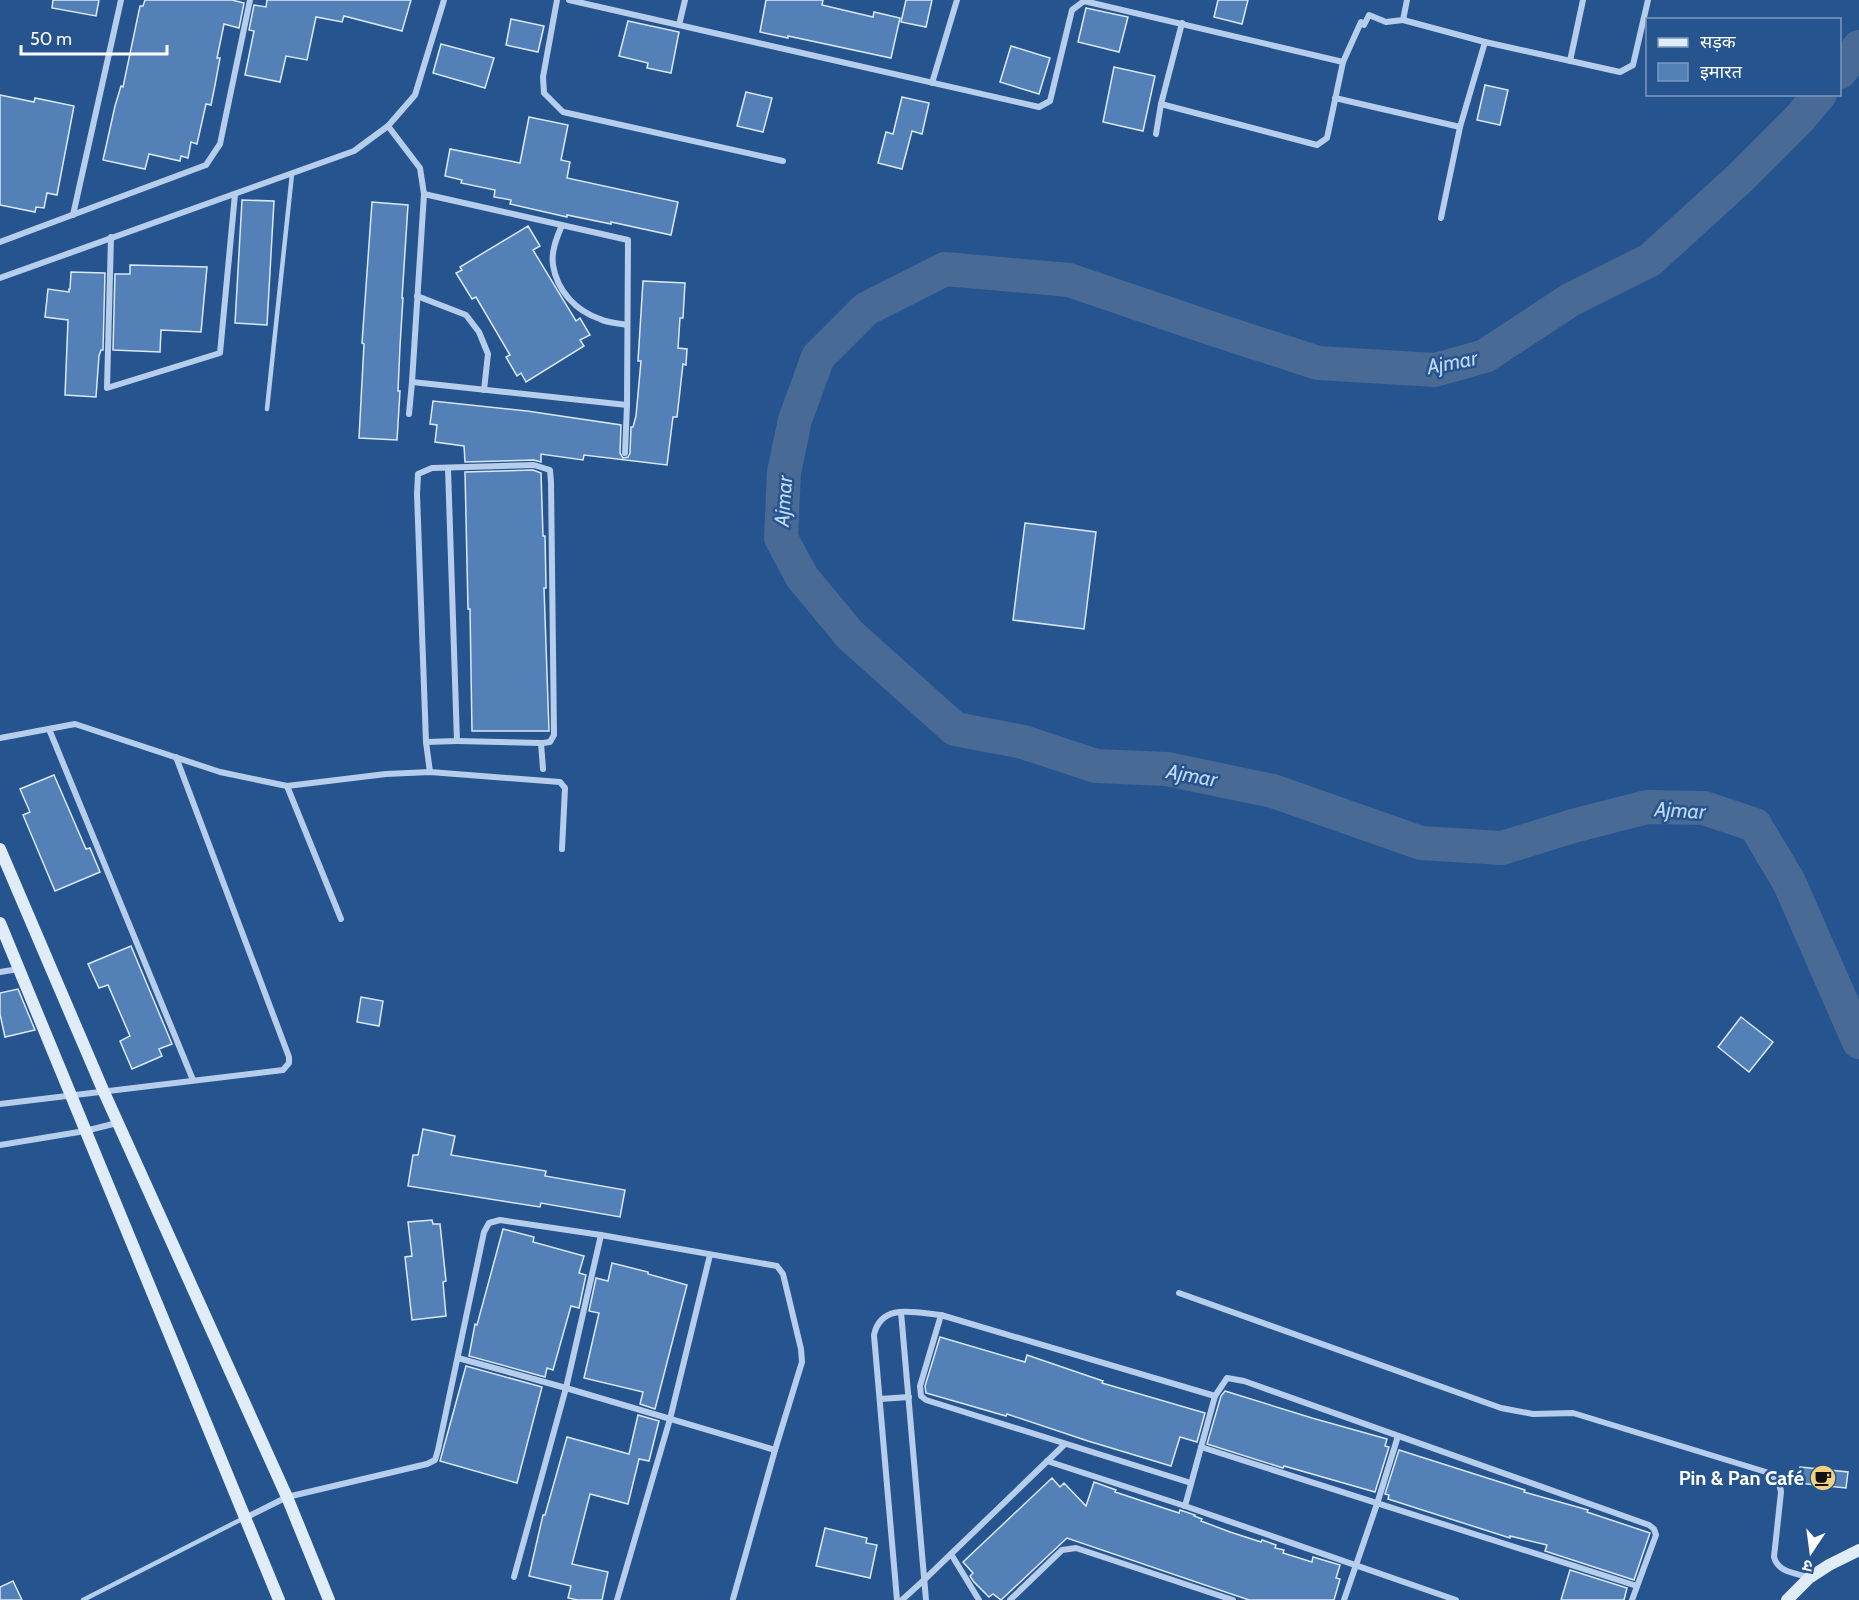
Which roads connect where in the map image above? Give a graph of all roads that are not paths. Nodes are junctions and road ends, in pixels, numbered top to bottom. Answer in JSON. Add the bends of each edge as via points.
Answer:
{"nodes":[{"id":1,"x":121,"y":0,"type":"edge"},
{"id":2,"x":250,"y":0,"type":"edge"},
{"id":3,"x":444,"y":0,"type":"edge"},
{"id":4,"x":557,"y":0,"type":"edge"},
{"id":5,"x":569,"y":0,"type":"edge"},
{"id":6,"x":685,"y":0,"type":"edge"},
{"id":7,"x":957,"y":0,"type":"edge"},
{"id":8,"x":1407,"y":0,"type":"edge"},
{"id":9,"x":1583,"y":0,"type":"edge"},
{"id":10,"x":1648,"y":0,"type":"edge"},
{"id":11,"x":1403,"y":20,"type":"junction"},
{"id":12,"x":1182,"y":23,"type":"junction"},
{"id":13,"x":679,"y":25,"type":"junction"},
{"id":14,"x":1485,"y":42,"type":"junction"},
{"id":15,"x":1570,"y":61,"type":"junction"},
{"id":16,"x":1343,"y":62,"type":"junction"},
{"id":17,"x":932,"y":83,"type":"junction"},
{"id":18,"x":1335,"y":99,"type":"junction"},
{"id":19,"x":1161,"y":104,"type":"junction"},
{"id":20,"x":388,"y":126,"type":"junction"},
{"id":21,"x":1460,"y":127,"type":"junction"},
{"id":22,"x":1156,"y":134,"type":"dead end"},
{"id":23,"x":783,"y":161,"type":"dead end"},
{"id":24,"x":292,"y":174,"type":"junction"},
{"id":25,"x":235,"y":194,"type":"junction"},
{"id":26,"x":424,"y":194,"type":"junction"},
{"id":27,"x":73,"y":215,"type":"junction"},
{"id":28,"x":1441,"y":218,"type":"dead end"},
{"id":29,"x":562,"y":225,"type":"junction"},
{"id":30,"x":111,"y":237,"type":"junction"},
{"id":31,"x":0,"y":242,"type":"edge"},
{"id":32,"x":0,"y":278,"type":"edge"},
{"id":33,"x":417,"y":296,"type":"junction"},
{"id":34,"x":627,"y":325,"type":"junction"},
{"id":35,"x":412,"y":382,"type":"junction"},
{"id":36,"x":484,"y":390,"type":"junction"},
{"id":37,"x":627,"y":405,"type":"junction"},
{"id":38,"x":267,"y":409,"type":"dead end"},
{"id":39,"x":409,"y":414,"type":"dead end"},
{"id":40,"x":625,"y":453,"type":"dead end"},
{"id":41,"x":448,"y":468,"type":"junction"},
{"id":42,"x":49,"y":729,"type":"junction"},
{"id":43,"x":0,"y":738,"type":"edge"},
{"id":44,"x":457,"y":741,"type":"junction"},
{"id":45,"x":426,"y":742,"type":"junction"},
{"id":46,"x":541,"y":743,"type":"junction"},
{"id":47,"x":176,"y":758,"type":"junction"},
{"id":48,"x":543,"y":769,"type":"dead end"},
{"id":49,"x":430,"y":772,"type":"junction"},
{"id":50,"x":287,"y":786,"type":"junction"},
{"id":51,"x":0,"y":849,"type":"edge"},
{"id":52,"x":562,"y":849,"type":"dead end"},
{"id":53,"x":341,"y":920,"type":"dead end"},
{"id":54,"x":0,"y":923,"type":"edge"},
{"id":55,"x":19,"y":969,"type":"junction"},
{"id":56,"x":0,"y":972,"type":"edge"},
{"id":57,"x":193,"y":1080,"type":"junction"},
{"id":58,"x":103,"y":1090,"type":"junction"},
{"id":59,"x":70,"y":1095,"type":"junction"},
{"id":60,"x":0,"y":1104,"type":"edge"},
{"id":61,"x":118,"y":1123,"type":"junction"},
{"id":62,"x":85,"y":1131,"type":"junction"},
{"id":63,"x":0,"y":1145,"type":"edge"},
{"id":64,"x":601,"y":1235,"type":"junction"},
{"id":65,"x":710,"y":1255,"type":"junction"},
{"id":66,"x":1179,"y":1293,"type":"dead end"},
{"id":67,"x":901,"y":1312,"type":"junction"},
{"id":68,"x":941,"y":1315,"type":"junction"},
{"id":69,"x":458,"y":1358,"type":"junction"},
{"id":70,"x":566,"y":1388,"type":"junction"},
{"id":71,"x":1215,"y":1396,"type":"junction"},
{"id":72,"x":909,"y":1397,"type":"junction"},
{"id":73,"x":880,"y":1399,"type":"junction"},
{"id":74,"x":670,"y":1419,"type":"junction"},
{"id":75,"x":1398,"y":1436,"type":"junction"},
{"id":76,"x":1065,"y":1444,"type":"junction"},
{"id":77,"x":1201,"y":1447,"type":"junction"},
{"id":78,"x":775,"y":1450,"type":"junction"},
{"id":79,"x":1047,"y":1461,"type":"junction"},
{"id":80,"x":1191,"y":1483,"type":"junction"},
{"id":81,"x":287,"y":1497,"type":"junction"},
{"id":82,"x":1377,"y":1504,"type":"junction"},
{"id":83,"x":1185,"y":1506,"type":"junction"},
{"id":84,"x":245,"y":1518,"type":"junction"},
{"id":85,"x":1859,"y":1550,"type":"edge"},
{"id":86,"x":951,"y":1554,"type":"junction"},
{"id":87,"x":1355,"y":1566,"type":"junction"},
{"id":88,"x":514,"y":1577,"type":"dead end"},
{"id":89,"x":1809,"y":1578,"type":"junction"},
{"id":90,"x":924,"y":1580,"type":"junction"},
{"id":91,"x":1637,"y":1586,"type":"junction"},
{"id":92,"x":733,"y":1599,"type":"edge"},
{"id":93,"x":83,"y":1600,"type":"edge"},
{"id":94,"x":279,"y":1600,"type":"edge"},
{"id":95,"x":329,"y":1600,"type":"edge"},
{"id":96,"x":617,"y":1600,"type":"edge"},
{"id":97,"x":900,"y":1600,"type":"edge"},
{"id":98,"x":926,"y":1600,"type":"edge"},
{"id":99,"x":979,"y":1600,"type":"edge"},
{"id":100,"x":1010,"y":1600,"type":"edge"},
{"id":101,"x":1233,"y":1600,"type":"edge"},
{"id":102,"x":1344,"y":1600,"type":"edge"},
{"id":103,"x":1456,"y":1600,"type":"edge"},
{"id":104,"x":1632,"y":1600,"type":"edge"},
{"id":105,"x":1787,"y":1600,"type":"edge"}],
"edges":[{"from":1,"to":27,"type":"street"},
{"from":2,"to":27,"type":"street","via":[[220,144],[206,165]]},
{"from":3,"to":20,"type":"street","via":[[415,95]]},
{"from":4,"to":23,"type":"street","via":[[543,76],[544,93],[563,112]]},
{"from":5,"to":13,"type":"street"},
{"from":6,"to":13,"type":"street"},
{"from":7,"to":17,"type":"street"},
{"from":8,"to":11,"type":"street"},
{"from":9,"to":15,"type":"street"},
{"from":10,"to":15,"type":"street","via":[[1633,65],[1620,72]]},
{"from":11,"to":14,"type":"street"},
{"from":11,"to":16,"type":"street","via":[[1386,22],[1369,15],[1364,25],[1361,22]]},
{"from":12,"to":16,"type":"street"},
{"from":12,"to":17,"type":"street","via":[[1084,1],[1072,10],[1050,101],[1039,107]]},
{"from":12,"to":19,"type":"street"},
{"from":13,"to":17,"type":"street"},
{"from":14,"to":15,"type":"street"},
{"from":14,"to":21,"type":"street"},
{"from":16,"to":18,"type":"street"},
{"from":18,"to":19,"type":"street","via":[[1327,138],[1317,145]]},
{"from":18,"to":21,"type":"street"},
{"from":19,"to":22,"type":"street"},
{"from":20,"to":24,"type":"street","via":[[354,151]]},
{"from":20,"to":26,"type":"street","via":[[420,168]]},
{"from":21,"to":28,"type":"street"},
{"from":24,"to":25,"type":"street"},
{"from":24,"to":38,"type":"lane"},
{"from":25,"to":30,"type":"street"},
{"from":25,"to":30,"type":"street","via":[[220,353],[107,388]]},
{"from":26,"to":29,"type":"street"},
{"from":26,"to":33,"type":"street"},
{"from":27,"to":31,"type":"street"},
{"from":29,"to":34,"type":"street","via":[[554,245],[553,265],[570,301],[585,313]]},
{"from":29,"to":34,"type":"street","via":[[628,240]]},
{"from":30,"to":32,"type":"street"},
{"from":33,"to":35,"type":"street"},
{"from":33,"to":36,"type":"street","via":[[466,315],[479,332],[488,354]]},
{"from":34,"to":37,"type":"street"},
{"from":35,"to":36,"type":"street"},
{"from":35,"to":39,"type":"street"},
{"from":36,"to":37,"type":"street"},
{"from":37,"to":40,"type":"street"},
{"from":41,"to":44,"type":"street"},
{"from":41,"to":45,"type":"street","via":[[432,468],[418,474]]},
{"from":41,"to":46,"type":"street","via":[[534,465],[550,470],[554,735],[550,742]]},
{"from":42,"to":43,"type":"street"},
{"from":42,"to":47,"type":"street","via":[[75,724]]},
{"from":42,"to":57,"type":"street"},
{"from":44,"to":45,"type":"street"},
{"from":44,"to":46,"type":"street"},
{"from":45,"to":49,"type":"street"},
{"from":46,"to":48,"type":"street"},
{"from":47,"to":50,"type":"street"},
{"from":47,"to":57,"type":"street","via":[[289,1057],[283,1070]]},
{"from":49,"to":50,"type":"street"},
{"from":49,"to":52,"type":"street","via":[[560,782],[566,788]]},
{"from":50,"to":53,"type":"street"},
{"from":51,"to":58,"type":"street"},
{"from":54,"to":55,"type":"street"},
{"from":55,"to":56,"type":"street"},
{"from":55,"to":59,"type":"street"},
{"from":57,"to":58,"type":"street"},
{"from":58,"to":59,"type":"street"},
{"from":58,"to":61,"type":"street"},
{"from":59,"to":60,"type":"street"},
{"from":59,"to":62,"type":"street"},
{"from":61,"to":62,"type":"street"},
{"from":61,"to":81,"type":"street"},
{"from":62,"to":63,"type":"street"},
{"from":62,"to":84,"type":"street"},
{"from":64,"to":65,"type":"street"},
{"from":64,"to":69,"type":"street","via":[[500,1220],[489,1223]]},
{"from":64,"to":70,"type":"street"},
{"from":65,"to":74,"type":"street"},
{"from":65,"to":78,"type":"street","via":[[777,1266],[783,1274],[802,1362]]},
{"from":66,"to":89,"type":"street","via":[[1501,1408],[1533,1414],[1573,1413],[1766,1472],[1775,1478],[1781,1492],[1776,1565]]},
{"from":67,"to":68,"type":"street"},
{"from":67,"to":72,"type":"street"},
{"from":67,"to":73,"type":"street","via":[[882,1317],[876,1325]]},
{"from":68,"to":71,"type":"street"},
{"from":68,"to":76,"type":"street","via":[[920,1386],[921,1396]]},
{"from":69,"to":70,"type":"street"},
{"from":69,"to":81,"type":"street","via":[[435,1460]]},
{"from":70,"to":74,"type":"street"},
{"from":70,"to":88,"type":"street"},
{"from":71,"to":75,"type":"street","via":[[1227,1378],[1244,1381]]},
{"from":71,"to":77,"type":"street"},
{"from":72,"to":73,"type":"street"},
{"from":72,"to":90,"type":"street"},
{"from":73,"to":97,"type":"street"},
{"from":74,"to":78,"type":"street"},
{"from":74,"to":96,"type":"street"},
{"from":75,"to":82,"type":"street"},
{"from":75,"to":91,"type":"street","via":[[1649,1525],[1656,1535]]},
{"from":76,"to":79,"type":"street"},
{"from":76,"to":80,"type":"street"},
{"from":77,"to":80,"type":"street"},
{"from":77,"to":82,"type":"street"},
{"from":78,"to":92,"type":"street"},
{"from":79,"to":83,"type":"street"},
{"from":79,"to":86,"type":"street"},
{"from":80,"to":83,"type":"street"},
{"from":81,"to":84,"type":"street"},
{"from":81,"to":95,"type":"street"},
{"from":82,"to":87,"type":"street"},
{"from":82,"to":91,"type":"street"},
{"from":83,"to":87,"type":"street"},
{"from":84,"to":93,"type":"lane"},
{"from":84,"to":94,"type":"street"},
{"from":85,"to":89,"type":"street"},
{"from":86,"to":90,"type":"street"},
{"from":86,"to":99,"type":"street"},
{"from":87,"to":102,"type":"street"},
{"from":87,"to":103,"type":"street"},
{"from":89,"to":105,"type":"street"},
{"from":90,"to":97,"type":"street"},
{"from":90,"to":98,"type":"street"},
{"from":91,"to":104,"type":"street"},
{"from":100,"to":101,"type":"street","via":[[1062,1550],[1076,1548]]}]}
